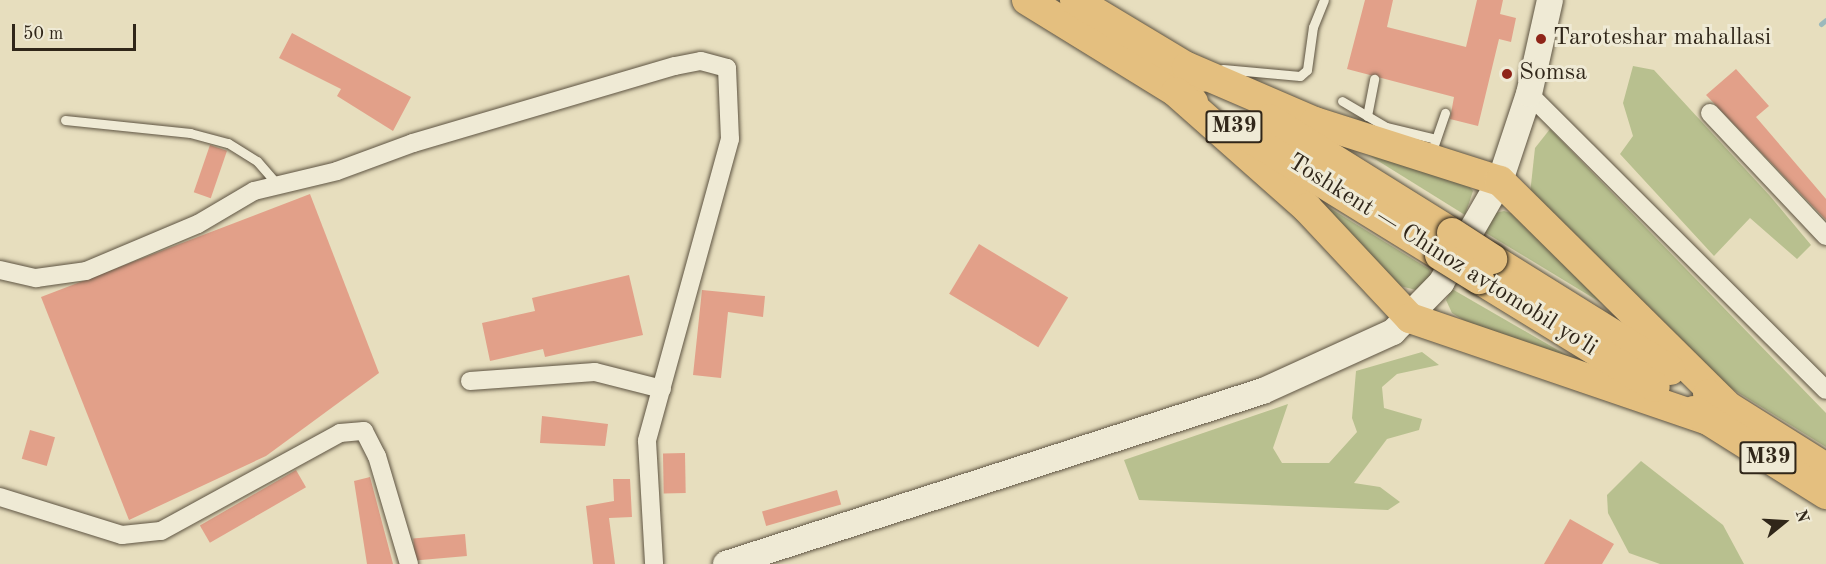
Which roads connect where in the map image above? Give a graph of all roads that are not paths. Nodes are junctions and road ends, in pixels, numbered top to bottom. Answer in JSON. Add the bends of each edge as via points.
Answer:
{"nodes":[{"id":1,"x":1027,"y":0,"type":"edge"},
{"id":2,"x":1076,"y":0,"type":"edge"},
{"id":3,"x":1324,"y":0,"type":"edge"},
{"id":4,"x":1550,"y":0,"type":"edge"},
{"id":5,"x":1182,"y":80,"type":"junction"},
{"id":6,"x":1374,"y":80,"type":"dead end"},
{"id":7,"x":1529,"y":94,"type":"junction"},
{"id":8,"x":1342,"y":101,"type":"dead end"},
{"id":9,"x":1445,"y":113,"type":"dead end"},
{"id":10,"x":1710,"y":113,"type":"dead end"},
{"id":11,"x":1367,"y":116,"type":"junction"},
{"id":12,"x":65,"y":120,"type":"dead end"},
{"id":13,"x":1383,"y":135,"type":"junction"},
{"id":14,"x":1432,"y":149,"type":"junction"},
{"id":15,"x":1500,"y":181,"type":"junction"},
{"id":16,"x":278,"y":185,"type":"junction"},
{"id":17,"x":1826,"y":236,"type":"edge"},
{"id":18,"x":0,"y":270,"type":"edge"},
{"id":19,"x":1420,"y":322,"type":"junction"},
{"id":20,"x":470,"y":381,"type":"dead end"},
{"id":21,"x":662,"y":389,"type":"junction"},
{"id":22,"x":1826,"y":390,"type":"edge"},
{"id":23,"x":1718,"y":413,"type":"junction"},
{"id":24,"x":1826,"y":468,"type":"edge"},
{"id":25,"x":1826,"y":494,"type":"edge"},
{"id":26,"x":0,"y":497,"type":"edge"},
{"id":27,"x":734,"y":563,"type":"edge"},
{"id":28,"x":409,"y":564,"type":"edge"},
{"id":29,"x":654,"y":564,"type":"edge"}],
"edges":[{"from":1,"to":5,"type":"highway","name":"Toshkent — Chinoz avtomobil yoʻli","number":"M39"},
{"from":2,"to":5,"type":"highway","name":"Toshkent — Chinoz avtomobil yoʻli","number":"M39"},
{"from":3,"to":5,"type":"lane","via":[[1313,27],[1307,70],[1300,76]]},
{"from":4,"to":7,"type":"main road"},
{"from":5,"to":13,"type":"highway"},
{"from":5,"to":19,"type":"highway"},
{"from":5,"to":23,"type":"highway","name":"Toshkent — Chinoz avtomobil yoʻli","number":"M39","bridge":true},
{"from":6,"to":11,"type":"lane"},
{"from":7,"to":15,"type":"main road"},
{"from":7,"to":22,"type":"street"},
{"from":8,"to":11,"type":"lane"},
{"from":9,"to":14,"type":"lane"},
{"from":10,"to":17,"type":"street"},
{"from":11,"to":13,"type":"lane"},
{"from":12,"to":16,"type":"lane","via":[[190,133],[228,143],[257,161]]},
{"from":13,"to":14,"type":"highway"},
{"from":14,"to":15,"type":"highway"},
{"from":15,"to":19,"type":"main road"},
{"from":15,"to":23,"type":"highway"},
{"from":16,"to":18,"type":"street","via":[[254,191],[198,224],[86,271],[36,278]]},
{"from":16,"to":21,"type":"street","via":[[675,66],[701,61],[727,68],[730,139]]},
{"from":19,"to":23,"type":"highway"},
{"from":19,"to":27,"type":"main road","via":[[1263,391]]},
{"from":20,"to":21,"type":"street","via":[[595,372]]},
{"from":21,"to":29,"type":"street","via":[[647,441]]},
{"from":23,"to":24,"type":"highway","name":"Toshkent — Chinoz avtomobil yoʻli","number":"M39"},
{"from":23,"to":25,"type":"highway","name":"Toshkent — Chinoz avtomobil yoʻli","number":"M39"},
{"from":26,"to":28,"type":"street","via":[[122,535],[160,531],[340,433],[364,431],[377,456]]}]}
